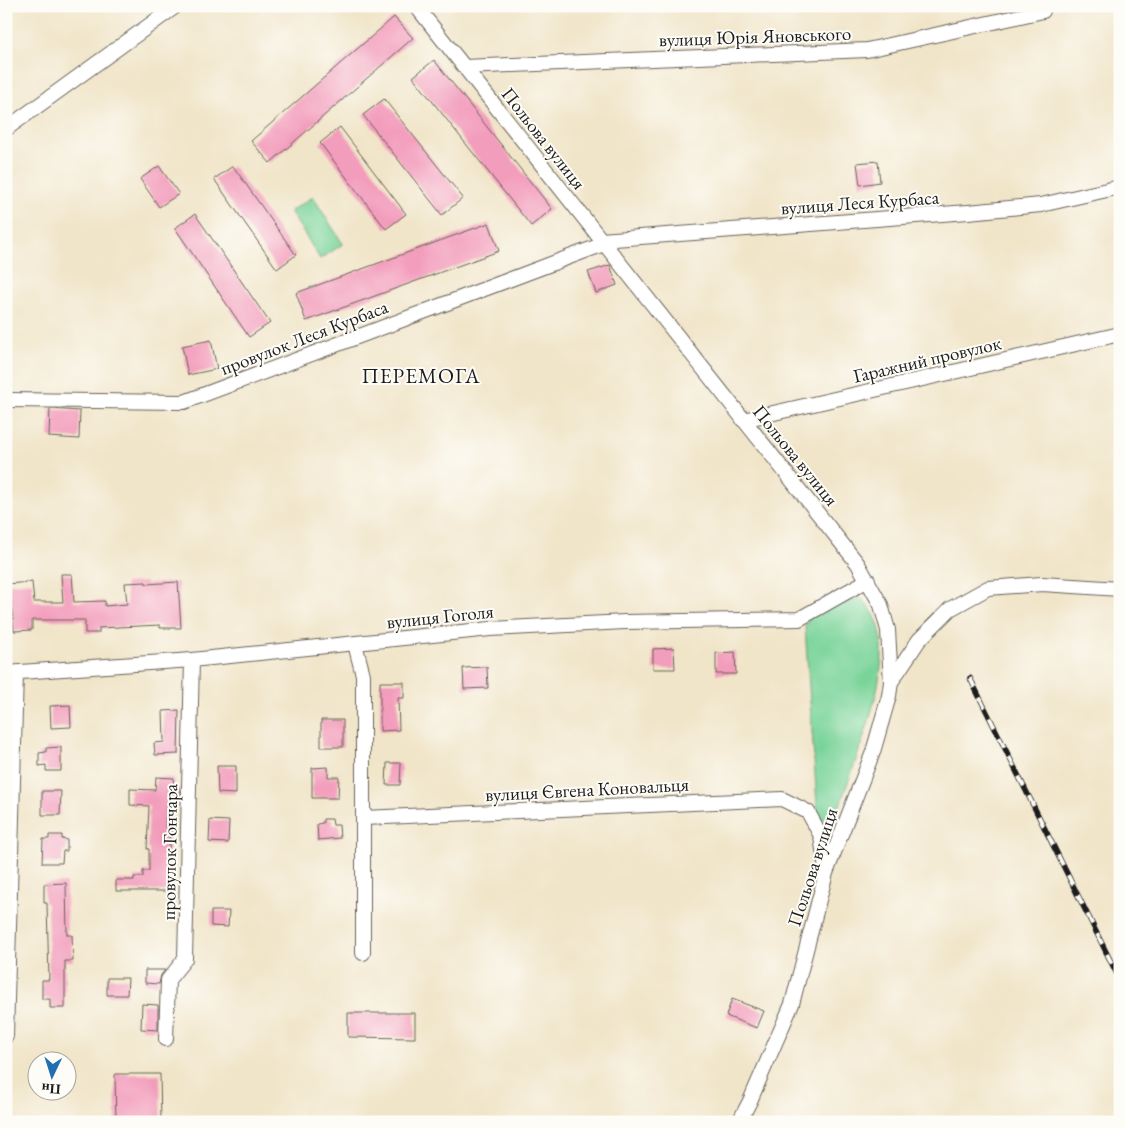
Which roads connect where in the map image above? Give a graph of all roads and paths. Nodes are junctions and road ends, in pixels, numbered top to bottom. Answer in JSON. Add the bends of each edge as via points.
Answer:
{"nodes":[{"id":1,"x":176,"y":6,"type":"edge"},
{"id":2,"x":416,"y":6,"type":"edge"},
{"id":3,"x":1043,"y":11,"type":"dead end"},
{"id":4,"x":464,"y":67,"type":"junction"},
{"id":5,"x":6,"y":129,"type":"edge"},
{"id":6,"x":1120,"y":187,"type":"edge"},
{"id":7,"x":602,"y":242,"type":"junction"},
{"id":8,"x":1120,"y":334,"type":"edge"},
{"id":9,"x":6,"y":400,"type":"edge"},
{"id":10,"x":743,"y":420,"type":"junction"},
{"id":11,"x":868,"y":580,"type":"junction"},
{"id":12,"x":1120,"y":589,"type":"edge"},
{"id":13,"x":355,"y":644,"type":"junction"},
{"id":14,"x":192,"y":660,"type":"junction"},
{"id":15,"x":11,"y":673,"type":"edge"},
{"id":16,"x":892,"y":682,"type":"junction"},
{"id":17,"x":364,"y":818,"type":"junction"},
{"id":18,"x":826,"y":873,"type":"junction"},
{"id":19,"x":363,"y":953,"type":"dead end"},
{"id":20,"x":7,"y":1028,"type":"edge"},
{"id":21,"x":6,"y":1036,"type":"edge"},
{"id":22,"x":166,"y":1039,"type":"dead end"},
{"id":23,"x":739,"y":1122,"type":"edge"}],
"edges":[{"from":1,"to":5,"type":"street"},
{"from":2,"to":4,"type":"street","name":"Польова вулиця"},
{"from":3,"to":4,"type":"street","name":"вулиця Юрія Яновського","via":[[867,50]]},
{"from":4,"to":7,"type":"street","name":"Польова вулиця"},
{"from":6,"to":7,"type":"street","name":"вулиця Леся Курбаса","via":[[1041,205]]},
{"from":7,"to":9,"type":"street","name":"провулок Леся Курбаса","via":[[184,402]]},
{"from":7,"to":10,"type":"street","name":"Польова вулиця"},
{"from":8,"to":10,"type":"street","name":"Гаражний провулок"},
{"from":10,"to":11,"type":"street","name":"Польова вулиця"},
{"from":11,"to":13,"type":"street","name":"вулиця Гоголя","via":[[799,619],[490,628]]},
{"from":11,"to":16,"type":"street","name":"Польова вулиця","via":[[881,605],[888,630]]},
{"from":12,"to":16,"type":"street","via":[[1042,584],[988,588],[950,610],[931,628],[919,640]]},
{"from":13,"to":14,"type":"street","name":"вулиця Гоголя"},
{"from":13,"to":17,"type":"street","via":[[363,675]]},
{"from":14,"to":15,"type":"street","name":"вулиця Гоголя"},
{"from":14,"to":22,"type":"street","name":"провулок Гончара","via":[[185,959],[168,980]]},
{"from":15,"to":20,"type":"street"},
{"from":16,"to":18,"type":"street","name":"Польова вулиця","via":[[873,752]]},
{"from":17,"to":18,"type":"street","name":"вулиця Євгена Коновальця","via":[[782,799],[808,812],[821,836]]},
{"from":17,"to":19,"type":"street"},
{"from":18,"to":23,"type":"street","name":"Польова вулиця","via":[[792,1004]]},
{"from":20,"to":21,"type":"street"}]}
